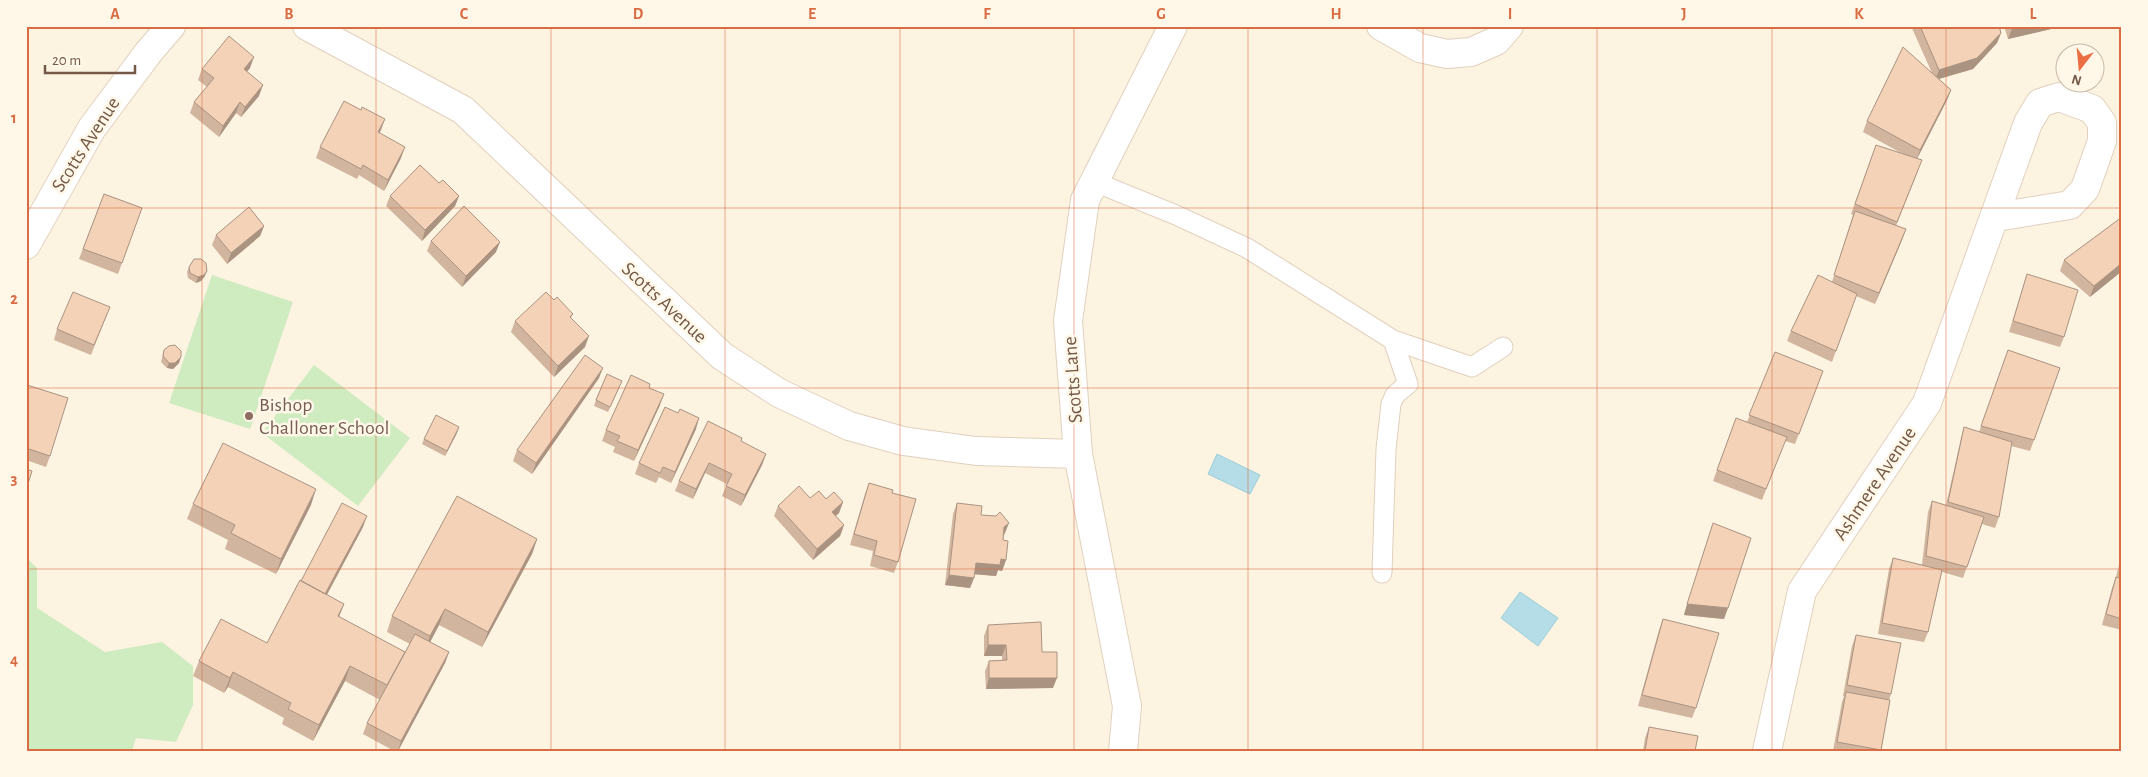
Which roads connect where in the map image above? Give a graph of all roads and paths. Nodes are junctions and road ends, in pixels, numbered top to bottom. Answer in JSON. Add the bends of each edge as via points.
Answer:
{"nodes":[{"id":1,"x":171,"y":26,"type":"edge"},
{"id":2,"x":307,"y":26,"type":"edge"},
{"id":3,"x":1173,"y":26,"type":"edge"},
{"id":4,"x":1381,"y":26,"type":"edge"},
{"id":5,"x":1509,"y":26,"type":"edge"},
{"id":6,"x":1095,"y":182,"type":"junction"},
{"id":7,"x":1996,"y":218,"type":"junction"},
{"id":8,"x":26,"y":244,"type":"edge"},
{"id":9,"x":1392,"y":340,"type":"junction"},
{"id":10,"x":1503,"y":347,"type":"dead end"},
{"id":11,"x":1078,"y":454,"type":"junction"},
{"id":12,"x":1382,"y":573,"type":"dead end"},
{"id":13,"x":1123,"y":751,"type":"edge"},
{"id":14,"x":1767,"y":751,"type":"edge"}],
"edges":[{"from":1,"to":8,"type":"street","name":"Scotts Avenue","via":[[92,128]]},
{"from":2,"to":11,"type":"street","name":"Scotts Avenue","via":[[462,110],[722,356],[779,393],[849,426],[903,441],[976,451]]},
{"from":3,"to":6,"type":"street","name":"Scotts Lane"},
{"from":4,"to":5,"type":"street","via":[[1420,48],[1447,54],[1471,52],[1496,41]]},
{"from":6,"to":9,"type":"lane","via":[[1247,248]]},
{"from":6,"to":11,"type":"street","name":"Scotts Lane","via":[[1085,200],[1068,321]]},
{"from":7,"to":7,"type":"street","name":"Ashmere Avenue","via":[[2070,205],[2084,189],[2102,141],[2102,124],[2092,109],[2059,97],[2040,103],[2028,123]]},
{"from":7,"to":14,"type":"street","name":"Ashmere Avenue","via":[[1927,403],[1802,591]]},
{"from":9,"to":10,"type":"lane","via":[[1472,367]]},
{"from":9,"to":12,"type":"lane","via":[[1408,384],[1395,395],[1391,404],[1386,449]]},
{"from":11,"to":13,"type":"street","name":"Scotts Lane","via":[[1128,706]]}]}
